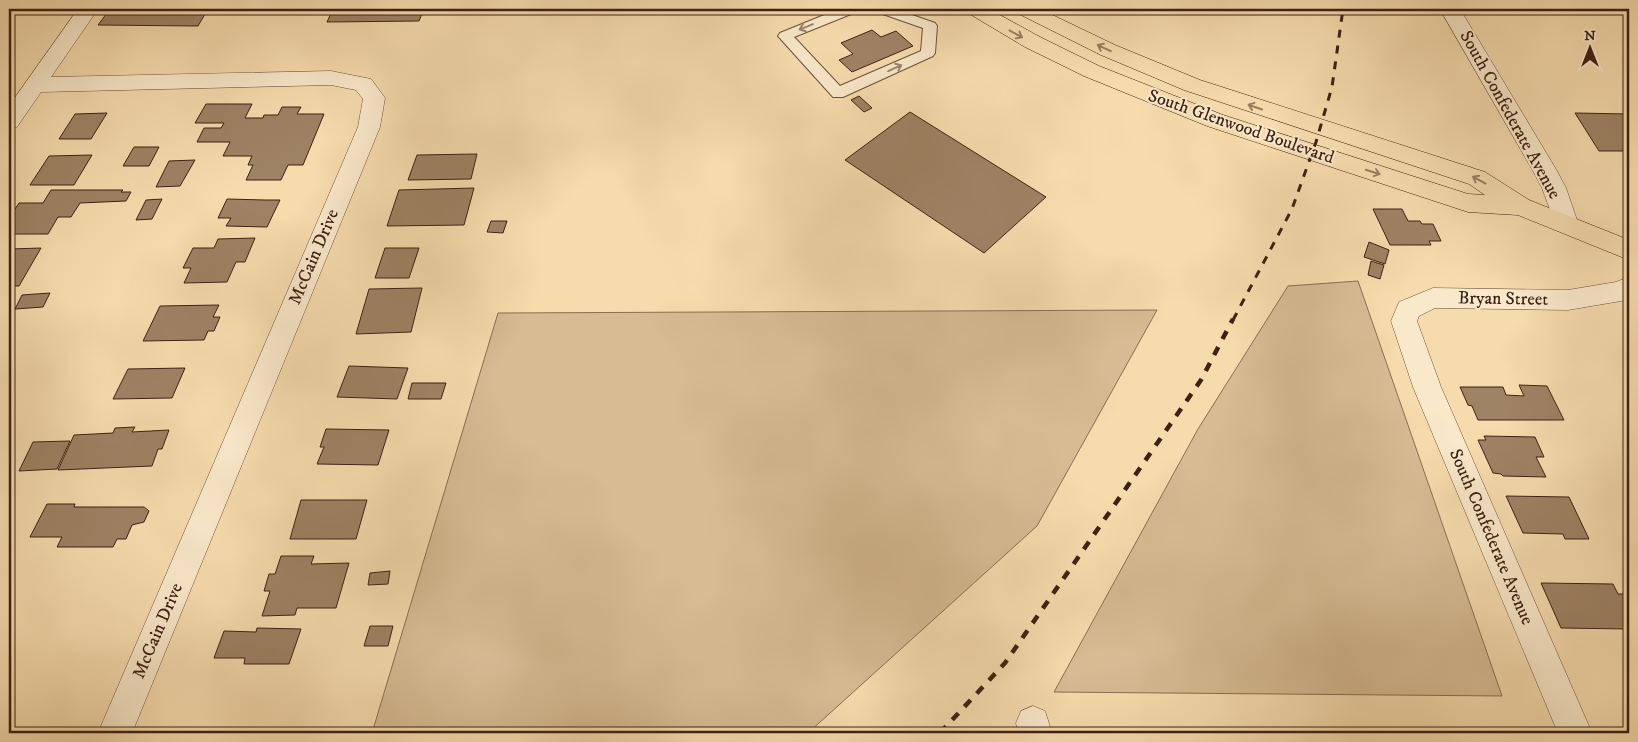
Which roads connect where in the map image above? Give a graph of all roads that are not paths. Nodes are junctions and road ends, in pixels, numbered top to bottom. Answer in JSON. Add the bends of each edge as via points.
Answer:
{"nodes":[{"id":1,"x":88,"y":9,"type":"edge"},
{"id":2,"x":851,"y":9,"type":"edge"},
{"id":3,"x":882,"y":9,"type":"edge"},
{"id":4,"x":974,"y":9,"type":"edge"},
{"id":5,"x":1024,"y":9,"type":"edge"},
{"id":6,"x":1450,"y":9,"type":"edge"},
{"id":7,"x":36,"y":85,"type":"junction"},
{"id":8,"x":9,"y":122,"type":"edge"},
{"id":9,"x":1520,"y":206,"type":"junction"},
{"id":10,"x":1566,"y":223,"type":"junction"},
{"id":11,"x":1629,"y":250,"type":"edge"},
{"id":12,"x":1629,"y":287,"type":"edge"},
{"id":13,"x":1410,"y":338,"type":"joint"},
{"id":14,"x":114,"y":733,"type":"edge"},
{"id":15,"x":1575,"y":733,"type":"edge"}],
"edges":[{"from":1,"to":7,"type":"street"},
{"from":2,"to":3,"type":"lane","one_way":true,"via":[[785,36],[838,93],[928,53],[930,26]]},
{"from":4,"to":9,"type":"main road","name":"South Glenwood Boulevard","one_way":true,"via":[[1081,67],[1171,105],[1468,203]]},
{"from":9,"to":5,"type":"main road","name":"South Glenwood Boulevard","one_way":true,"via":[[1477,178],[1192,85],[1108,50]]},
{"from":6,"to":10,"type":"street","name":"South Confederate Avenue","via":[[1549,178]]},
{"from":7,"to":8,"type":"street"},
{"from":7,"to":14,"type":"street","name":"McCain Drive","via":[[331,78],[363,84],[374,98],[369,127]]},
{"from":9,"to":10,"type":"main road","name":"South Glenwood Boulevard"},
{"from":10,"to":11,"type":"main road","name":"South Glenwood Boulevard"},
{"from":12,"to":13,"type":"street","name":"Bryan Street","via":[[1568,300],[1434,298],[1408,309],[1404,321]]},
{"from":13,"to":15,"type":"street","name":"South Confederate Avenue","via":[[1426,387]]}]}
